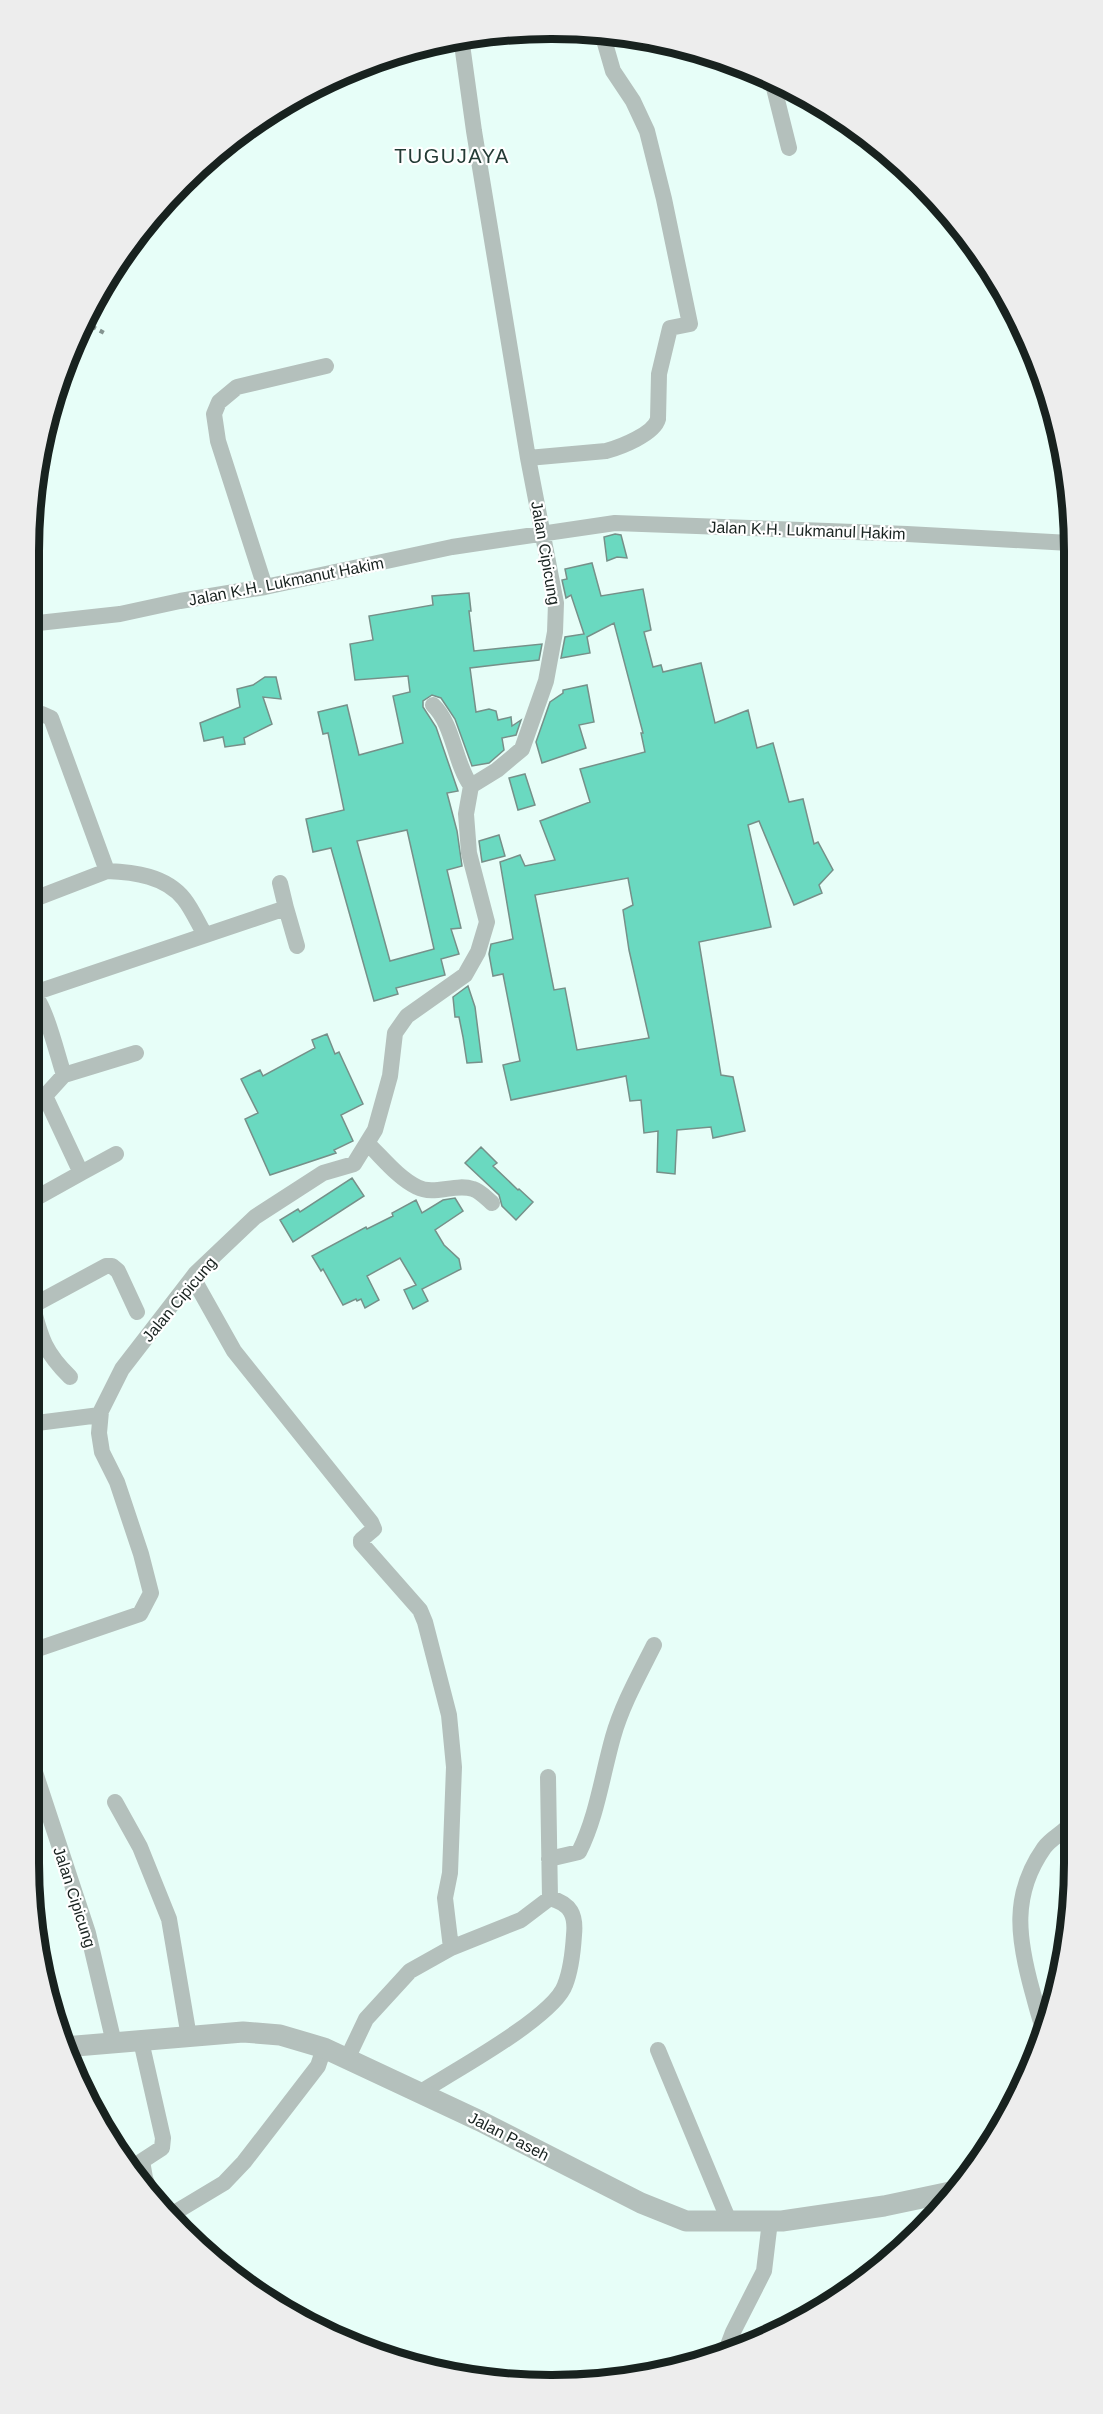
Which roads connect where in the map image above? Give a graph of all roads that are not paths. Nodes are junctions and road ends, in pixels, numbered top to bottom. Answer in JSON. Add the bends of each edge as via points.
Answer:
{"nodes":[{"id":1,"x":605,"y":42,"type":"edge"},
{"id":2,"x":462,"y":47,"type":"edge"},
{"id":3,"x":775,"y":90,"type":"edge"},
{"id":4,"x":789,"y":148,"type":"dead end"},
{"id":5,"x":326,"y":366,"type":"dead end"},
{"id":6,"x":528,"y":458,"type":"junction"},
{"id":7,"x":543,"y":534,"type":"junction"},
{"id":8,"x":1064,"y":543,"type":"edge"},
{"id":9,"x":265,"y":587,"type":"junction"},
{"id":10,"x":39,"y":623,"type":"edge"},
{"id":11,"x":433,"y":705,"type":"dead end"},
{"id":12,"x":39,"y":714,"type":"edge"},
{"id":13,"x":471,"y":786,"type":"junction"},
{"id":14,"x":107,"y":871,"type":"junction"},
{"id":15,"x":280,"y":883,"type":"dead end"},
{"id":16,"x":39,"y":897,"type":"edge"},
{"id":17,"x":286,"y":908,"type":"junction"},
{"id":18,"x":205,"y":935,"type":"junction"},
{"id":19,"x":297,"y":946,"type":"dead end"},
{"id":20,"x":39,"y":988,"type":"edge"},
{"id":21,"x":39,"y":1006,"type":"edge"},
{"id":22,"x":136,"y":1053,"type":"dead end"},
{"id":23,"x":64,"y":1075,"type":"junction"},
{"id":24,"x":367,"y":1143,"type":"junction"},
{"id":25,"x":116,"y":1154,"type":"dead end"},
{"id":26,"x":81,"y":1173,"type":"junction"},
{"id":27,"x":39,"y":1196,"type":"edge"},
{"id":28,"x":492,"y":1203,"type":"dead end"},
{"id":29,"x":193,"y":1278,"type":"junction"},
{"id":30,"x":39,"y":1295,"type":"edge"},
{"id":31,"x":136,"y":1312,"type":"dead end"},
{"id":32,"x":39,"y":1332,"type":"edge"},
{"id":33,"x":70,"y":1377,"type":"dead end"},
{"id":34,"x":100,"y":1413,"type":"junction"},
{"id":35,"x":39,"y":1422,"type":"edge"},
{"id":36,"x":654,"y":1645,"type":"dead end"},
{"id":37,"x":39,"y":1648,"type":"edge"},
{"id":38,"x":548,"y":1777,"type":"dead end"},
{"id":39,"x":39,"y":1787,"type":"edge"},
{"id":40,"x":115,"y":1802,"type":"dead end"},
{"id":41,"x":1064,"y":1832,"type":"edge"},
{"id":42,"x":549,"y":1859,"type":"junction"},
{"id":43,"x":550,"y":1898,"type":"junction"},
{"id":44,"x":451,"y":1948,"type":"junction"},
{"id":45,"x":1040,"y":2017,"type":"edge"},
{"id":46,"x":189,"y":2037,"type":"junction"},
{"id":47,"x":141,"y":2041,"type":"junction"},
{"id":48,"x":114,"y":2043,"type":"junction"},
{"id":49,"x":73,"y":2046,"type":"edge"},
{"id":50,"x":324,"y":2048,"type":"junction"},
{"id":51,"x":658,"y":2050,"type":"dead end"},
{"id":52,"x":347,"y":2059,"type":"junction"},
{"id":53,"x":419,"y":2093,"type":"junction"},
{"id":54,"x":144,"y":2173,"type":"edge"},
{"id":55,"x":942,"y":2194,"type":"edge"},
{"id":56,"x":177,"y":2211,"type":"edge"},
{"id":57,"x":729,"y":2221,"type":"junction"},
{"id":58,"x":770,"y":2221,"type":"junction"},
{"id":59,"x":729,"y":2343,"type":"edge"}],
"edges":[{"from":1,"to":6,"type":"street","via":[[613,70],[647,131],[690,324],[670,328],[659,374],[657,426],[606,451]]},
{"from":2,"to":6,"type":"street","name":"Jalan Cipicung"},
{"from":3,"to":4,"type":"street"},
{"from":5,"to":9,"type":"street","via":[[237,387],[219,402],[214,414],[218,441]]},
{"from":6,"to":7,"type":"street","name":"Jalan Cipicung"},
{"from":7,"to":8,"type":"street","name":"Jalan K.H. Lukmanul Hakim","via":[[615,523]]},
{"from":7,"to":9,"type":"street","name":"Jalan K.H. Lukmanut Hakim","via":[[452,547]]},
{"from":7,"to":13,"type":"street","name":"Jalan Cipicung","via":[[556,603],[546,681],[522,749]]},
{"from":9,"to":10,"type":"street","name":"Jalan K.H. Lukmanut Hakim","via":[[120,614]]},
{"from":11,"to":13,"type":"street","via":[[446,724],[456,759]]},
{"from":12,"to":14,"type":"street","via":[[51,718]]},
{"from":13,"to":24,"type":"street","name":"Jalan Cipicung","via":[[466,814],[469,853],[487,922],[478,952],[465,975],[407,1016],[394,1033],[390,1076],[375,1130]]},
{"from":14,"to":16,"type":"street"},
{"from":14,"to":18,"type":"street","via":[[131,872],[170,885],[184,899]]},
{"from":15,"to":17,"type":"street"},
{"from":17,"to":18,"type":"street"},
{"from":17,"to":19,"type":"street"},
{"from":18,"to":20,"type":"street"},
{"from":21,"to":23,"type":"street"},
{"from":22,"to":23,"type":"street"},
{"from":23,"to":26,"type":"street","via":[[45,1096]]},
{"from":24,"to":28,"type":"street","via":[[418,1188],[475,1189]]},
{"from":24,"to":29,"type":"street","name":"Jalan Cipicung","via":[[354,1164],[323,1173],[255,1217]]},
{"from":25,"to":26,"type":"street"},
{"from":26,"to":27,"type":"street"},
{"from":29,"to":34,"type":"street","name":"Jalan Cipicung","via":[[122,1369]]},
{"from":29,"to":44,"type":"street","via":[[234,1351],[373,1526],[361,1543],[420,1610],[425,1622],[449,1715],[454,1767],[450,1873],[445,1898]]},
{"from":30,"to":31,"type":"street","via":[[112,1266],[118,1271]]},
{"from":32,"to":33,"type":"street","via":[[53,1361]]},
{"from":34,"to":35,"type":"street"},
{"from":34,"to":37,"type":"street","name":"Jalan Cipicung","via":[[102,1452],[117,1482],[151,1593],[140,1614]]},
{"from":36,"to":42,"type":"street","via":[[613,1735],[588,1834],[579,1852]]},
{"from":38,"to":42,"type":"street"},
{"from":39,"to":48,"type":"street","name":"Jalan Cipicung","via":[[88,1933]]},
{"from":40,"to":46,"type":"street","via":[[140,1847],[169,1919]]},
{"from":41,"to":45,"type":"street","via":[[1046,1846],[1028,1874],[1020,1913],[1021,1951]]},
{"from":42,"to":43,"type":"street"},
{"from":43,"to":44,"type":"street","via":[[520,1920]]},
{"from":43,"to":53,"type":"street","via":[[568,1907],[576,1920],[565,1986],[533,2020]]},
{"from":44,"to":52,"type":"street","via":[[410,1971],[366,2019]]},
{"from":46,"to":47,"type":"street","name":"Jalan Paseh"},
{"from":46,"to":50,"type":"street","name":"Jalan Paseh","via":[[243,2032],[271,2034]]},
{"from":47,"to":48,"type":"street","name":"Jalan Paseh"},
{"from":47,"to":54,"type":"street","via":[[163,2138],[162,2148],[142,2161]]},
{"from":48,"to":49,"type":"street","name":"Jalan Paseh"},
{"from":50,"to":52,"type":"street","name":"Jalan Paseh"},
{"from":50,"to":56,"type":"street","via":[[318,2066],[244,2162],[224,2183]]},
{"from":51,"to":57,"type":"street"},
{"from":52,"to":53,"type":"street","name":"Jalan Paseh"},
{"from":53,"to":57,"type":"street","name":"Jalan Paseh","via":[[641,2203],[686,2221]]},
{"from":55,"to":58,"type":"street","name":"Jalan Paseh","via":[[884,2206]]},
{"from":57,"to":58,"type":"street","name":"Jalan Paseh"},
{"from":58,"to":59,"type":"street","via":[[764,2271]]}]}
